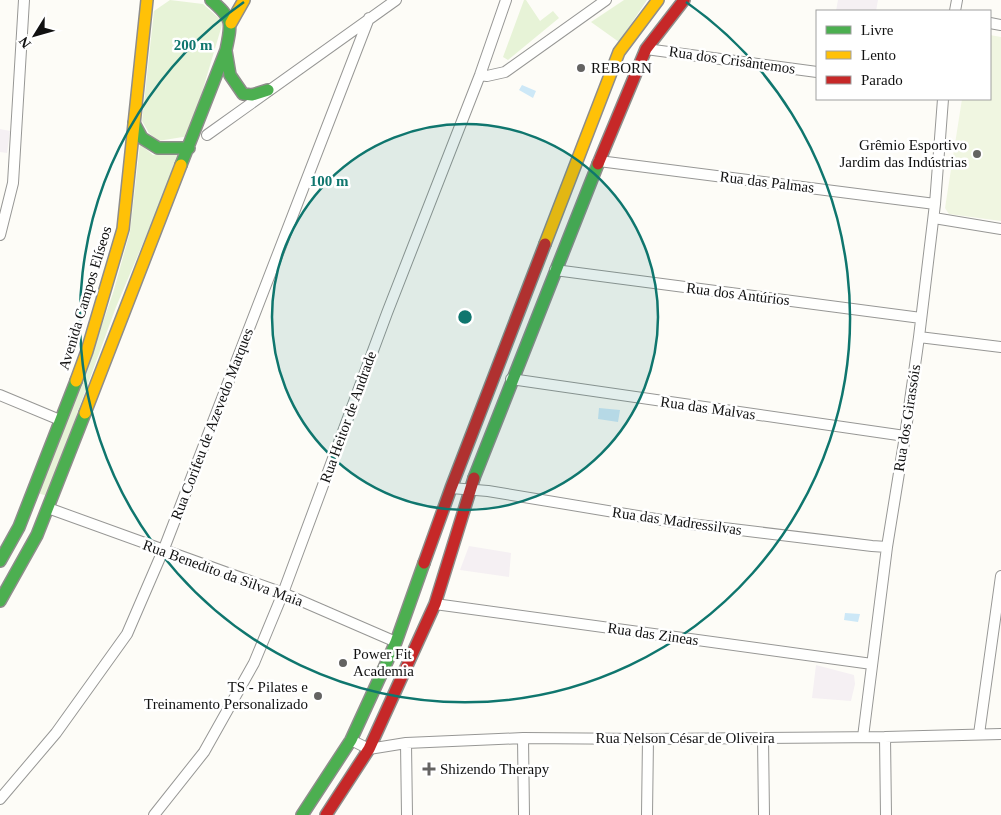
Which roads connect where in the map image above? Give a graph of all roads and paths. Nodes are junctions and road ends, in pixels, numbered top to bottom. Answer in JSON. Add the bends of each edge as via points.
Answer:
{"nodes":[{"id":1,"x":24,"y":0,"type":"edge"},
{"id":2,"x":137,"y":0,"type":"edge"},
{"id":3,"x":211,"y":0,"type":"edge"},
{"id":4,"x":244,"y":0,"type":"edge"},
{"id":5,"x":396,"y":0,"type":"edge"},
{"id":6,"x":506,"y":0,"type":"edge"},
{"id":7,"x":606,"y":0,"type":"edge"},
{"id":8,"x":658,"y":0,"type":"edge"},
{"id":9,"x":684,"y":0,"type":"edge"},
{"id":10,"x":149,"y":3,"type":"edge"},
{"id":11,"x":369,"y":18,"type":"junction"},
{"id":12,"x":231,"y":23,"type":"junction"},
{"id":13,"x":646,"y":49,"type":"junction"},
{"id":14,"x":226,"y":50,"type":"junction"},
{"id":15,"x":816,"y":72,"type":"edge"},
{"id":16,"x":480,"y":75,"type":"junction"},
{"id":17,"x":268,"y":90,"type":"junction"},
{"id":18,"x":943,"y":100,"type":"edge"},
{"id":19,"x":134,"y":124,"type":"junction"},
{"id":20,"x":207,"y":135,"type":"dead end"},
{"id":21,"x":189,"y":148,"type":"junction"},
{"id":22,"x":599,"y":161,"type":"junction"},
{"id":23,"x":935,"y":204,"type":"junction"},
{"id":24,"x":934,"y":218,"type":"junction"},
{"id":25,"x":1001,"y":229,"type":"edge"},
{"id":26,"x":0,"y":234,"type":"edge"},
{"id":27,"x":555,"y":270,"type":"junction"},
{"id":28,"x":921,"y":318,"type":"junction"},
{"id":29,"x":919,"y":337,"type":"junction"},
{"id":30,"x":1001,"y":347,"type":"edge"},
{"id":31,"x":511,"y":379,"type":"junction"},
{"id":32,"x":0,"y":396,"type":"edge"},
{"id":33,"x":60,"y":420,"type":"junction"},
{"id":34,"x":905,"y":436,"type":"junction"},
{"id":35,"x":76,"y":441,"type":"junction"},
{"id":36,"x":451,"y":488,"type":"junction"},
{"id":37,"x":468,"y":490,"type":"junction"},
{"id":38,"x":32,"y":494,"type":"junction"},
{"id":39,"x":48,"y":508,"type":"junction"},
{"id":40,"x":887,"y":547,"type":"junction"},
{"id":41,"x":162,"y":551,"type":"junction"},
{"id":42,"x":0,"y":561,"type":"edge"},
{"id":43,"x":1001,"y":576,"type":"edge"},
{"id":44,"x":283,"y":593,"type":"junction"},
{"id":45,"x":0,"y":601,"type":"edge"},
{"id":46,"x":435,"y":604,"type":"junction"},
{"id":47,"x":396,"y":642,"type":"junction"},
{"id":48,"x":872,"y":664,"type":"junction"},
{"id":49,"x":979,"y":734,"type":"junction"},
{"id":50,"x":1001,"y":734,"type":"edge"},
{"id":51,"x":863,"y":737,"type":"junction"},
{"id":52,"x":885,"y":737,"type":"junction"},
{"id":53,"x":523,"y":738,"type":"junction"},
{"id":54,"x":764,"y":738,"type":"junction"},
{"id":55,"x":648,"y":739,"type":"junction"},
{"id":56,"x":350,"y":740,"type":"junction"},
{"id":57,"x":406,"y":743,"type":"junction"},
{"id":58,"x":369,"y":749,"type":"junction"},
{"id":59,"x":0,"y":799,"type":"edge"},
{"id":60,"x":154,"y":815,"type":"edge"},
{"id":61,"x":302,"y":815,"type":"edge"},
{"id":62,"x":326,"y":815,"type":"edge"},
{"id":63,"x":406,"y":815,"type":"edge"},
{"id":64,"x":524,"y":815,"type":"edge"},
{"id":65,"x":647,"y":815,"type":"edge"},
{"id":66,"x":764,"y":815,"type":"edge"},
{"id":67,"x":886,"y":815,"type":"edge"}],
"edges":[{"from":1,"to":26,"type":"street","via":[[13,183]]},
{"from":2,"to":10,"type":"street"},
{"from":3,"to":12,"type":"main road","via":[[227,14]]},
{"from":4,"to":12,"type":"main road"},
{"from":5,"to":11,"type":"street"},
{"from":6,"to":16,"type":"street","name":"Rua Heitor de Andrade"},
{"from":7,"to":16,"type":"street","via":[[505,72]]},
{"from":8,"to":36,"type":"main road","via":[[619,52]]},
{"from":9,"to":13,"type":"main road"},
{"from":10,"to":19,"type":"main road","name":"Avenida Campos Elíseos"},
{"from":11,"to":17,"type":"street"},
{"from":11,"to":41,"type":"street","name":"Rua Corifeu de Azevedo Marques"},
{"from":12,"to":14,"type":"main road"},
{"from":13,"to":15,"type":"street","name":"Rua dos Crisântemos"},
{"from":13,"to":22,"type":"main road"},
{"from":14,"to":17,"type":"main road","via":[[230,75],[243,94]]},
{"from":14,"to":21,"type":"main road"},
{"from":16,"to":44,"type":"street","name":"Rua Heitor de Andrade"},
{"from":17,"to":20,"type":"street"},
{"from":18,"to":23,"type":"street","name":"Rua dos Girassóis"},
{"from":19,"to":21,"type":"main road","via":[[142,138],[158,148]]},
{"from":19,"to":33,"type":"main road","name":"Avenida Campos Elíseos","via":[[124,229],[88,351]]},
{"from":21,"to":35,"type":"main road"},
{"from":22,"to":23,"type":"street","name":"Rua das Palmas"},
{"from":22,"to":27,"type":"main road"},
{"from":23,"to":24,"type":"street","name":"Rua dos Girassóis"},
{"from":24,"to":25,"type":"street"},
{"from":24,"to":28,"type":"street","name":"Rua dos Girassóis"},
{"from":27,"to":28,"type":"street","name":"Rua dos Antúrios"},
{"from":27,"to":31,"type":"main road"},
{"from":28,"to":29,"type":"street","name":"Rua dos Girassóis"},
{"from":29,"to":30,"type":"street"},
{"from":29,"to":34,"type":"street","name":"Rua dos Girassóis"},
{"from":31,"to":34,"type":"street","name":"Rua das Malvas"},
{"from":31,"to":37,"type":"main road"},
{"from":32,"to":33,"type":"street"},
{"from":33,"to":35,"type":"main road"},
{"from":33,"to":38,"type":"main road","name":"Avenida Campos Elíseos"},
{"from":34,"to":40,"type":"street","name":"Rua dos Girassóis"},
{"from":35,"to":39,"type":"main road"},
{"from":36,"to":37,"type":"street","name":"Rua das Madressilvas"},
{"from":36,"to":47,"type":"main road"},
{"from":37,"to":40,"type":"street","name":"Rua das Madressilvas","via":[[674,522]]},
{"from":37,"to":46,"type":"main road"},
{"from":38,"to":39,"type":"main road"},
{"from":38,"to":42,"type":"main road","name":"Avenida Campos Elíseos","via":[[20,528]]},
{"from":39,"to":41,"type":"street","name":"Rua Benedito da Silva Maia"},
{"from":39,"to":45,"type":"main road"},
{"from":40,"to":48,"type":"street","name":"Rua dos Girassóis"},
{"from":41,"to":44,"type":"street","name":"Rua Benedito da Silva Maia"},
{"from":41,"to":59,"type":"street","name":"Rua Corifeu de Azevedo Marques","via":[[127,634],[56,733]]},
{"from":43,"to":49,"type":"street"},
{"from":44,"to":47,"type":"street","name":"Rua Benedito da Silva Maia"},
{"from":44,"to":60,"type":"street","name":"Rua Heitor de Andrade","via":[[254,663],[204,752]]},
{"from":46,"to":48,"type":"street","name":"Rua das Zineas"},
{"from":46,"to":58,"type":"main road"},
{"from":47,"to":56,"type":"main road"},
{"from":48,"to":51,"type":"street","name":"Rua dos Girassóis"},
{"from":49,"to":50,"type":"street","name":"Rua Nelson César de Oliveira"},
{"from":49,"to":52,"type":"street","name":"Rua Nelson César de Oliveira"},
{"from":51,"to":52,"type":"street","name":"Rua Nelson César de Oliveira"},
{"from":51,"to":54,"type":"street","name":"Rua Nelson César de Oliveira"},
{"from":52,"to":67,"type":"street"},
{"from":53,"to":55,"type":"street","name":"Rua Nelson César de Oliveira"},
{"from":53,"to":57,"type":"street","name":"Rua Nelson César de Oliveira"},
{"from":53,"to":64,"type":"street"},
{"from":54,"to":55,"type":"street","name":"Rua Nelson César de Oliveira"},
{"from":54,"to":66,"type":"street"},
{"from":55,"to":65,"type":"street"},
{"from":56,"to":58,"type":"street"},
{"from":56,"to":61,"type":"main road"},
{"from":57,"to":58,"type":"street","name":"Rua Nelson César de Oliveira"},
{"from":57,"to":63,"type":"street"},
{"from":58,"to":62,"type":"main road"}]}
